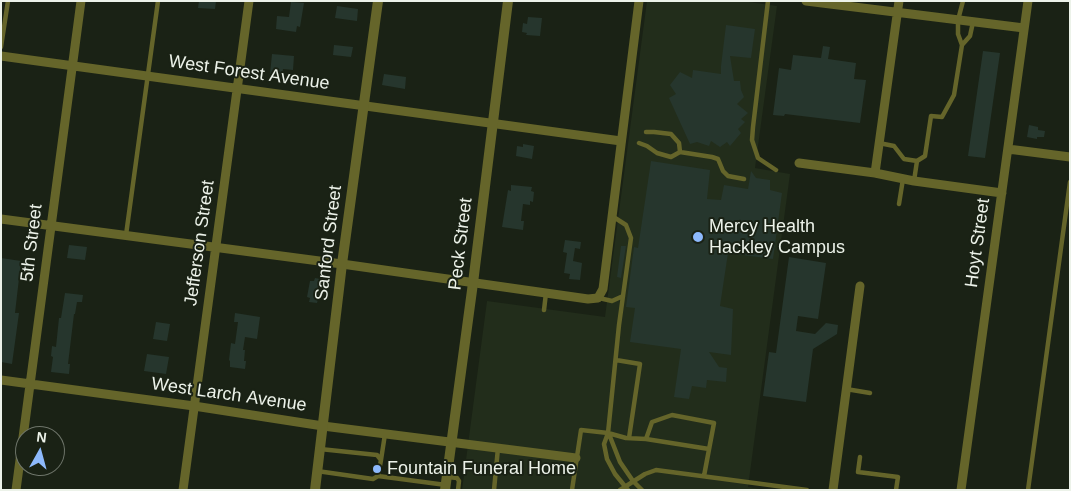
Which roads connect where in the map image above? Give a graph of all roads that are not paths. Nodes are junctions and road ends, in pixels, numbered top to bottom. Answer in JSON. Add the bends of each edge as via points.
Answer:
{"nodes":[{"id":1,"x":8,"y":1,"type":"edge"},
{"id":2,"x":81,"y":1,"type":"edge"},
{"id":3,"x":158,"y":1,"type":"edge"},
{"id":4,"x":249,"y":1,"type":"edge"},
{"id":5,"x":378,"y":1,"type":"edge"},
{"id":6,"x":508,"y":1,"type":"edge"},
{"id":7,"x":639,"y":1,"type":"edge"},
{"id":8,"x":768,"y":1,"type":"edge"},
{"id":9,"x":806,"y":1,"type":"edge"},
{"id":10,"x":899,"y":1,"type":"edge"},
{"id":11,"x":963,"y":1,"type":"edge"},
{"id":12,"x":1028,"y":1,"type":"edge"},
{"id":13,"x":834,"y":3,"type":"edge"},
{"id":14,"x":897,"y":13,"type":"junction"},
{"id":15,"x":958,"y":20,"type":"junction"},
{"id":16,"x":973,"y":22,"type":"junction"},
{"id":17,"x":1024,"y":28,"type":"junction"},
{"id":18,"x":962,"y":45,"type":"junction"},
{"id":19,"x":1,"y":47,"type":"edge"},
{"id":20,"x":1,"y":56,"type":"edge"},
{"id":21,"x":72,"y":66,"type":"junction"},
{"id":22,"x":147,"y":76,"type":"junction"},
{"id":23,"x":238,"y":88,"type":"junction"},
{"id":24,"x":364,"y":106,"type":"junction"},
{"id":25,"x":492,"y":123,"type":"junction"},
{"id":26,"x":646,"y":132,"type":"dead end"},
{"id":27,"x":621,"y":141,"type":"junction"},
{"id":28,"x":639,"y":143,"type":"dead end"},
{"id":29,"x":879,"y":143,"type":"junction"},
{"id":30,"x":1008,"y":149,"type":"junction"},
{"id":31,"x":680,"y":152,"type":"junction"},
{"id":32,"x":1070,"y":157,"type":"edge"},
{"id":33,"x":917,"y":162,"type":"junction"},
{"id":34,"x":799,"y":164,"type":"dead end"},
{"id":35,"x":776,"y":170,"type":"dead end"},
{"id":36,"x":875,"y":174,"type":"junction"},
{"id":37,"x":903,"y":178,"type":"junction"},
{"id":38,"x":744,"y":179,"type":"dead end"},
{"id":39,"x":914,"y":181,"type":"junction"},
{"id":40,"x":1070,"y":182,"type":"edge"},
{"id":41,"x":1002,"y":192,"type":"junction"},
{"id":42,"x":899,"y":204,"type":"dead end"},
{"id":43,"x":612,"y":216,"type":"junction"},
{"id":44,"x":1,"y":219,"type":"edge"},
{"id":45,"x":50,"y":225,"type":"junction"},
{"id":46,"x":126,"y":235,"type":"junction"},
{"id":47,"x":215,"y":247,"type":"junction"},
{"id":48,"x":342,"y":264,"type":"junction"},
{"id":49,"x":473,"y":283,"type":"junction"},
{"id":50,"x":860,"y":286,"type":"dead end"},
{"id":51,"x":546,"y":293,"type":"junction"},
{"id":52,"x":623,"y":296,"type":"junction"},
{"id":53,"x":598,"y":298,"type":"junction"},
{"id":54,"x":544,"y":310,"type":"dead end"},
{"id":55,"x":616,"y":360,"type":"junction"},
{"id":56,"x":1,"y":380,"type":"edge"},
{"id":57,"x":30,"y":384,"type":"junction"},
{"id":58,"x":846,"y":390,"type":"junction"},
{"id":59,"x":870,"y":393,"type":"dead end"},
{"id":60,"x":194,"y":406,"type":"junction"},
{"id":61,"x":323,"y":426,"type":"junction"},
{"id":62,"x":608,"y":433,"type":"junction"},
{"id":63,"x":385,"y":434,"type":"junction"},
{"id":64,"x":629,"y":438,"type":"junction"},
{"id":65,"x":646,"y":439,"type":"junction"},
{"id":66,"x":451,"y":442,"type":"junction"},
{"id":67,"x":498,"y":448,"type":"junction"},
{"id":68,"x":320,"y":449,"type":"junction"},
{"id":69,"x":709,"y":449,"type":"junction"},
{"id":70,"x":860,"y":457,"type":"dead end"},
{"id":71,"x":576,"y":458,"type":"junction"},
{"id":72,"x":381,"y":460,"type":"junction"},
{"id":73,"x":317,"y":471,"type":"junction"},
{"id":74,"x":378,"y":476,"type":"junction"},
{"id":75,"x":704,"y":476,"type":"junction"},
{"id":76,"x":633,"y":481,"type":"junction"},
{"id":77,"x":446,"y":484,"type":"edge"},
{"id":78,"x":626,"y":488,"type":"edge"},
{"id":79,"x":16,"y":490,"type":"edge"},
{"id":80,"x":183,"y":490,"type":"edge"},
{"id":81,"x":315,"y":490,"type":"edge"},
{"id":82,"x":458,"y":490,"type":"edge"},
{"id":83,"x":494,"y":490,"type":"edge"},
{"id":84,"x":572,"y":490,"type":"edge"},
{"id":85,"x":620,"y":490,"type":"edge"},
{"id":86,"x":642,"y":490,"type":"edge"},
{"id":87,"x":807,"y":490,"type":"edge"},
{"id":88,"x":833,"y":490,"type":"edge"},
{"id":89,"x":896,"y":490,"type":"edge"},
{"id":90,"x":961,"y":490,"type":"edge"},
{"id":91,"x":1028,"y":490,"type":"edge"}],
"edges":[{"from":1,"to":19,"type":"lane"},
{"from":2,"to":21,"type":"street","name":"5th Street"},
{"from":3,"to":22,"type":"lane"},
{"from":4,"to":23,"type":"street","name":"Jefferson Street"},
{"from":5,"to":24,"type":"street","name":"Sanford Street"},
{"from":6,"to":25,"type":"street","name":"Peck Street"},
{"from":7,"to":27,"type":"street"},
{"from":8,"to":35,"type":"lane","via":[[752,140],[758,158]]},
{"from":9,"to":13,"type":"street"},
{"from":10,"to":14,"type":"street"},
{"from":11,"to":15,"type":"lane"},
{"from":12,"to":17,"type":"street","name":"Hoyt Street"},
{"from":13,"to":14,"type":"street"},
{"from":14,"to":15,"type":"street"},
{"from":14,"to":29,"type":"street"},
{"from":15,"to":16,"type":"street"},
{"from":15,"to":18,"type":"lane"},
{"from":16,"to":17,"type":"street"},
{"from":16,"to":18,"type":"lane","via":[[970,36]]},
{"from":17,"to":30,"type":"street","name":"Hoyt Street"},
{"from":18,"to":33,"type":"lane","via":[[954,96],[942,117],[931,116],[925,156]]},
{"from":20,"to":21,"type":"street","name":"West Forest Avenue"},
{"from":21,"to":22,"type":"street","name":"West Forest Avenue"},
{"from":21,"to":45,"type":"street","name":"5th Street"},
{"from":22,"to":23,"type":"street","name":"West Forest Avenue"},
{"from":22,"to":46,"type":"lane"},
{"from":23,"to":24,"type":"street","name":"West Forest Avenue"},
{"from":23,"to":47,"type":"street","name":"Jefferson Street"},
{"from":24,"to":25,"type":"street","name":"West Forest Avenue"},
{"from":24,"to":48,"type":"street","name":"Sanford Street"},
{"from":25,"to":27,"type":"street","name":"West Forest Avenue"},
{"from":25,"to":49,"type":"street","name":"Peck Street"},
{"from":26,"to":31,"type":"lane","via":[[671,134],[679,143]]},
{"from":27,"to":43,"type":"street"},
{"from":28,"to":31,"type":"lane","via":[[671,157]]},
{"from":29,"to":33,"type":"lane","via":[[894,146],[904,159]]},
{"from":29,"to":36,"type":"street"},
{"from":30,"to":32,"type":"street"},
{"from":30,"to":41,"type":"street","name":"Hoyt Street"},
{"from":31,"to":38,"type":"lane","via":[[712,156],[718,159],[722,171],[728,176]]},
{"from":33,"to":39,"type":"lane"},
{"from":34,"to":36,"type":"street"},
{"from":36,"to":37,"type":"street"},
{"from":37,"to":39,"type":"street"},
{"from":37,"to":42,"type":"lane"},
{"from":39,"to":41,"type":"street"},
{"from":40,"to":91,"type":"lane"},
{"from":41,"to":90,"type":"street","name":"Hoyt Street"},
{"from":43,"to":52,"type":"lane","via":[[626,226],[631,238]]},
{"from":43,"to":53,"type":"street","via":[[603,289]]},
{"from":44,"to":45,"type":"street"},
{"from":45,"to":46,"type":"street"},
{"from":45,"to":57,"type":"street","name":"5th Street"},
{"from":46,"to":47,"type":"street"},
{"from":47,"to":48,"type":"street"},
{"from":47,"to":60,"type":"street","name":"Jefferson Street"},
{"from":48,"to":49,"type":"street"},
{"from":48,"to":61,"type":"street","name":"Sanford Street"},
{"from":49,"to":51,"type":"street"},
{"from":49,"to":66,"type":"street","name":"Peck Street"},
{"from":50,"to":58,"type":"street"},
{"from":51,"to":53,"type":"street","via":[[588,300]]},
{"from":51,"to":54,"type":"lane"},
{"from":52,"to":53,"type":"lane","via":[[612,301]]},
{"from":52,"to":55,"type":"lane"},
{"from":55,"to":62,"type":"lane"},
{"from":55,"to":64,"type":"lane","via":[[640,364]]},
{"from":56,"to":57,"type":"street","name":"West Larch Avenue"},
{"from":57,"to":60,"type":"street","name":"West Larch Avenue"},
{"from":57,"to":79,"type":"street","name":"5th Street"},
{"from":58,"to":59,"type":"lane"},
{"from":58,"to":88,"type":"street"},
{"from":60,"to":61,"type":"street","name":"West Larch Avenue"},
{"from":60,"to":80,"type":"street","name":"Jefferson Street"},
{"from":61,"to":63,"type":"street","name":"West Larch Avenue"},
{"from":61,"to":68,"type":"street","name":"Sanford Street"},
{"from":62,"to":64,"type":"lane"},
{"from":62,"to":71,"type":"lane","via":[[581,430]]},
{"from":62,"to":76,"type":"lane","via":[[620,462]]},
{"from":62,"to":78,"type":"lane","via":[[604,444],[607,459]]},
{"from":63,"to":66,"type":"street","name":"West Larch Avenue"},
{"from":63,"to":72,"type":"lane"},
{"from":64,"to":65,"type":"lane"},
{"from":65,"to":69,"type":"lane"},
{"from":65,"to":69,"type":"lane","via":[[652,422],[672,415],[714,423]]},
{"from":66,"to":67,"type":"street","name":"West Larch Avenue"},
{"from":66,"to":77,"type":"street","name":"Peck Street"},
{"from":67,"to":71,"type":"street","name":"West Larch Avenue"},
{"from":67,"to":83,"type":"lane"},
{"from":68,"to":72,"type":"lane","via":[[377,455]]},
{"from":68,"to":73,"type":"street","name":"Sanford Street"},
{"from":69,"to":75,"type":"lane"},
{"from":70,"to":89,"type":"lane","via":[[858,472],[898,477]]},
{"from":71,"to":84,"type":"lane"},
{"from":72,"to":74,"type":"lane"},
{"from":73,"to":74,"type":"lane","via":[[373,479]]},
{"from":73,"to":81,"type":"street","name":"Sanford Street"},
{"from":74,"to":77,"type":"lane"},
{"from":75,"to":76,"type":"lane","via":[[656,470]]},
{"from":75,"to":87,"type":"lane"},
{"from":76,"to":78,"type":"lane"},
{"from":76,"to":86,"type":"lane"},
{"from":77,"to":82,"type":"lane","via":[[457,478]]},
{"from":78,"to":85,"type":"lane"}]}
